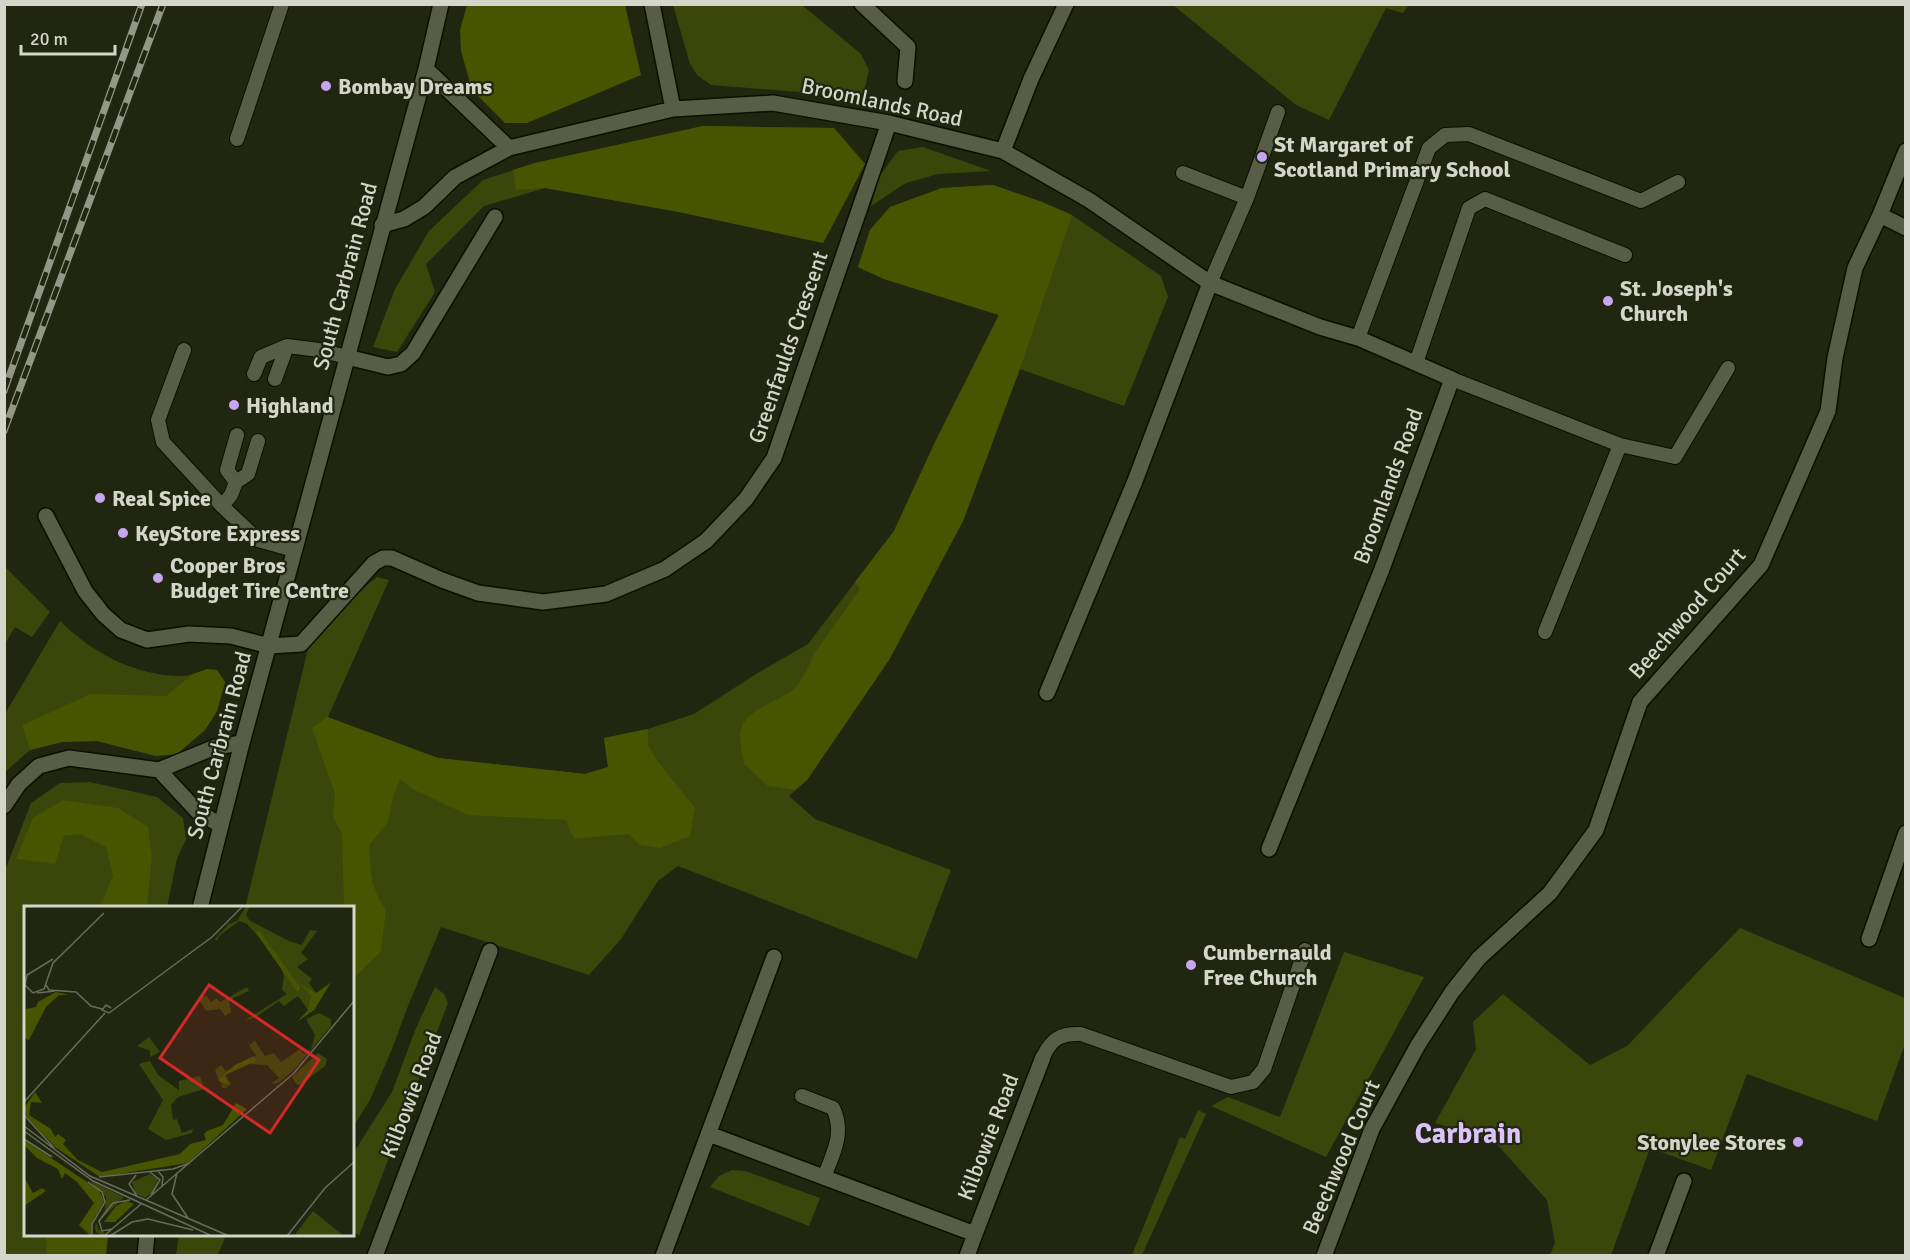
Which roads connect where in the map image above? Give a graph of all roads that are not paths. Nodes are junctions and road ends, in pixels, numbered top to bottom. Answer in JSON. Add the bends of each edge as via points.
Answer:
{"nodes":[{"id":1,"x":282,"y":4,"type":"edge"},
{"id":2,"x":441,"y":4,"type":"edge"},
{"id":3,"x":652,"y":4,"type":"edge"},
{"id":4,"x":862,"y":4,"type":"edge"},
{"id":5,"x":1066,"y":4,"type":"edge"},
{"id":6,"x":426,"y":69,"type":"junction"},
{"id":7,"x":905,"y":81,"type":"dead end"},
{"id":8,"x":673,"y":109,"type":"junction"},
{"id":9,"x":1278,"y":112,"type":"dead end"},
{"id":10,"x":889,"y":123,"type":"junction"},
{"id":11,"x":237,"y":140,"type":"dead end"},
{"id":12,"x":509,"y":148,"type":"junction"},
{"id":13,"x":1003,"y":151,"type":"junction"},
{"id":14,"x":1905,"y":151,"type":"edge"},
{"id":15,"x":1183,"y":173,"type":"dead end"},
{"id":16,"x":1678,"y":182,"type":"dead end"},
{"id":17,"x":1247,"y":198,"type":"junction"},
{"id":18,"x":1880,"y":215,"type":"junction"},
{"id":19,"x":495,"y":217,"type":"dead end"},
{"id":20,"x":382,"y":225,"type":"junction"},
{"id":21,"x":1905,"y":228,"type":"edge"},
{"id":22,"x":1625,"y":255,"type":"dead end"},
{"id":23,"x":1210,"y":284,"type":"junction"},
{"id":24,"x":1358,"y":338,"type":"junction"},
{"id":25,"x":287,"y":346,"type":"junction"},
{"id":26,"x":184,"y":350,"type":"dead end"},
{"id":27,"x":346,"y":357,"type":"junction"},
{"id":28,"x":1416,"y":363,"type":"junction"},
{"id":29,"x":1728,"y":368,"type":"dead end"},
{"id":30,"x":254,"y":374,"type":"dead end"},
{"id":31,"x":274,"y":379,"type":"dead end"},
{"id":32,"x":1452,"y":379,"type":"junction"},
{"id":33,"x":237,"y":435,"type":"dead end"},
{"id":34,"x":258,"y":441,"type":"dead end"},
{"id":35,"x":1620,"y":445,"type":"junction"},
{"id":36,"x":236,"y":482,"type":"junction"},
{"id":37,"x":222,"y":506,"type":"junction"},
{"id":38,"x":46,"y":516,"type":"dead end"},
{"id":39,"x":294,"y":550,"type":"junction"},
{"id":40,"x":1545,"y":632,"type":"dead end"},
{"id":41,"x":269,"y":646,"type":"junction"},
{"id":42,"x":1047,"y":693,"type":"dead end"},
{"id":43,"x":242,"y":742,"type":"junction"},
{"id":44,"x":159,"y":770,"type":"junction"},
{"id":45,"x":4,"y":806,"type":"edge"},
{"id":46,"x":220,"y":825,"type":"junction"},
{"id":47,"x":1905,"y":833,"type":"edge"},
{"id":48,"x":1269,"y":849,"type":"dead end"},
{"id":49,"x":200,"y":906,"type":"edge"},
{"id":50,"x":1869,"y":939,"type":"dead end"},
{"id":51,"x":1305,"y":950,"type":"dead end"},
{"id":52,"x":490,"y":951,"type":"dead end"},
{"id":53,"x":774,"y":957,"type":"dead end"},
{"id":54,"x":1043,"y":1057,"type":"joint"},
{"id":55,"x":802,"y":1096,"type":"dead end"},
{"id":56,"x":710,"y":1134,"type":"junction"},
{"id":57,"x":824,"y":1177,"type":"junction"},
{"id":58,"x":1684,"y":1181,"type":"dead end"},
{"id":59,"x":975,"y":1234,"type":"junction"},
{"id":60,"x":147,"y":1236,"type":"edge"},
{"id":61,"x":145,"y":1256,"type":"edge"},
{"id":62,"x":375,"y":1256,"type":"edge"},
{"id":63,"x":663,"y":1256,"type":"edge"},
{"id":64,"x":967,"y":1256,"type":"edge"},
{"id":65,"x":1324,"y":1256,"type":"edge"},
{"id":66,"x":1656,"y":1256,"type":"edge"}],
"edges":[{"from":1,"to":11,"type":"lane"},
{"from":2,"to":6,"type":"street","name":"South Carbrain Road"},
{"from":3,"to":8,"type":"street"},
{"from":4,"to":7,"type":"street","via":[[908,47]]},
{"from":5,"to":13,"type":"street"},
{"from":6,"to":12,"type":"street"},
{"from":6,"to":20,"type":"street","name":"South Carbrain Road"},
{"from":8,"to":10,"type":"street","name":"Broomlands Road","via":[[773,103]]},
{"from":8,"to":12,"type":"street","name":"Broomlands Road"},
{"from":9,"to":17,"type":"lane"},
{"from":10,"to":13,"type":"street","name":"Broomlands Road"},
{"from":10,"to":41,"type":"street","name":"Greenfaulds Crescent","via":[[774,458],[746,499],[706,541],[665,569],[606,594],[543,602],[478,592],[392,558],[382,558],[301,644]]},
{"from":12,"to":20,"type":"street","name":"Broomlands Road","via":[[455,177],[424,207],[404,219]]},
{"from":13,"to":23,"type":"street","name":"Broomlands Road","via":[[1089,200]]},
{"from":14,"to":18,"type":"street","name":"Beechwood Court"},
{"from":15,"to":17,"type":"lane"},
{"from":16,"to":24,"type":"lane","via":[[1641,201],[1470,134],[1445,135],[1429,148]]},
{"from":17,"to":23,"type":"lane"},
{"from":18,"to":21,"type":"street"},
{"from":18,"to":65,"type":"street","name":"Beechwood Court","via":[[1856,268],[1835,358],[1828,411],[1761,565],[1640,702],[1596,830],[1550,893],[1479,958],[1418,1045],[1372,1129]]},
{"from":19,"to":27,"type":"street","via":[[413,353],[401,364],[388,367]]},
{"from":20,"to":27,"type":"street","name":"South Carbrain Road"},
{"from":22,"to":28,"type":"lane","via":[[1485,199],[1469,208]]},
{"from":23,"to":24,"type":"street","name":"Broomlands Road"},
{"from":23,"to":42,"type":"street","via":[[1135,481]]},
{"from":24,"to":28,"type":"street","name":"Broomlands Road"},
{"from":25,"to":27,"type":"lane"},
{"from":25,"to":30,"type":"lane","via":[[261,357]]},
{"from":25,"to":31,"type":"lane"},
{"from":26,"to":37,"type":"lane","via":[[158,420],[163,442]]},
{"from":27,"to":39,"type":"street","name":"South Carbrain Road"},
{"from":28,"to":32,"type":"street","name":"Broomlands Road"},
{"from":29,"to":35,"type":"lane","via":[[1675,457]]},
{"from":32,"to":35,"type":"lane"},
{"from":32,"to":48,"type":"street","name":"Broomlands Road","via":[[1377,581]]},
{"from":33,"to":36,"type":"lane","via":[[227,470]]},
{"from":34,"to":36,"type":"lane","via":[[248,474]]},
{"from":35,"to":40,"type":"lane"},
{"from":36,"to":37,"type":"lane"},
{"from":37,"to":39,"type":"lane","via":[[258,540]]},
{"from":38,"to":41,"type":"street","via":[[85,591],[120,630],[147,640],[189,634],[231,636]]},
{"from":39,"to":41,"type":"street","name":"South Carbrain Road"},
{"from":41,"to":43,"type":"street","name":"South Carbrain Road"},
{"from":43,"to":44,"type":"street","via":[[215,747]]},
{"from":43,"to":46,"type":"street","name":"South Carbrain Road"},
{"from":44,"to":45,"type":"street","via":[[69,758],[39,766],[19,784]]},
{"from":44,"to":46,"type":"street","via":[[197,811]]},
{"from":46,"to":49,"type":"street","name":"South Carbrain Road"},
{"from":47,"to":50,"type":"street"},
{"from":51,"to":54,"type":"lane","via":[[1264,1069],[1253,1082],[1231,1087],[1081,1034],[1057,1037]]},
{"from":52,"to":62,"type":"street","name":"Kilbowie Road"},
{"from":53,"to":56,"type":"street"},
{"from":54,"to":59,"type":"street","name":"Kilbowie Road"},
{"from":55,"to":57,"type":"lane","via":[[833,1108],[839,1119],[839,1139]]},
{"from":56,"to":57,"type":"street","name":"Kilbowie Road"},
{"from":56,"to":63,"type":"street"},
{"from":57,"to":59,"type":"street","name":"Kilbowie Road"},
{"from":58,"to":66,"type":"street"},
{"from":59,"to":64,"type":"street","name":"Kilbowie Road"},
{"from":60,"to":61,"type":"street"}]}
